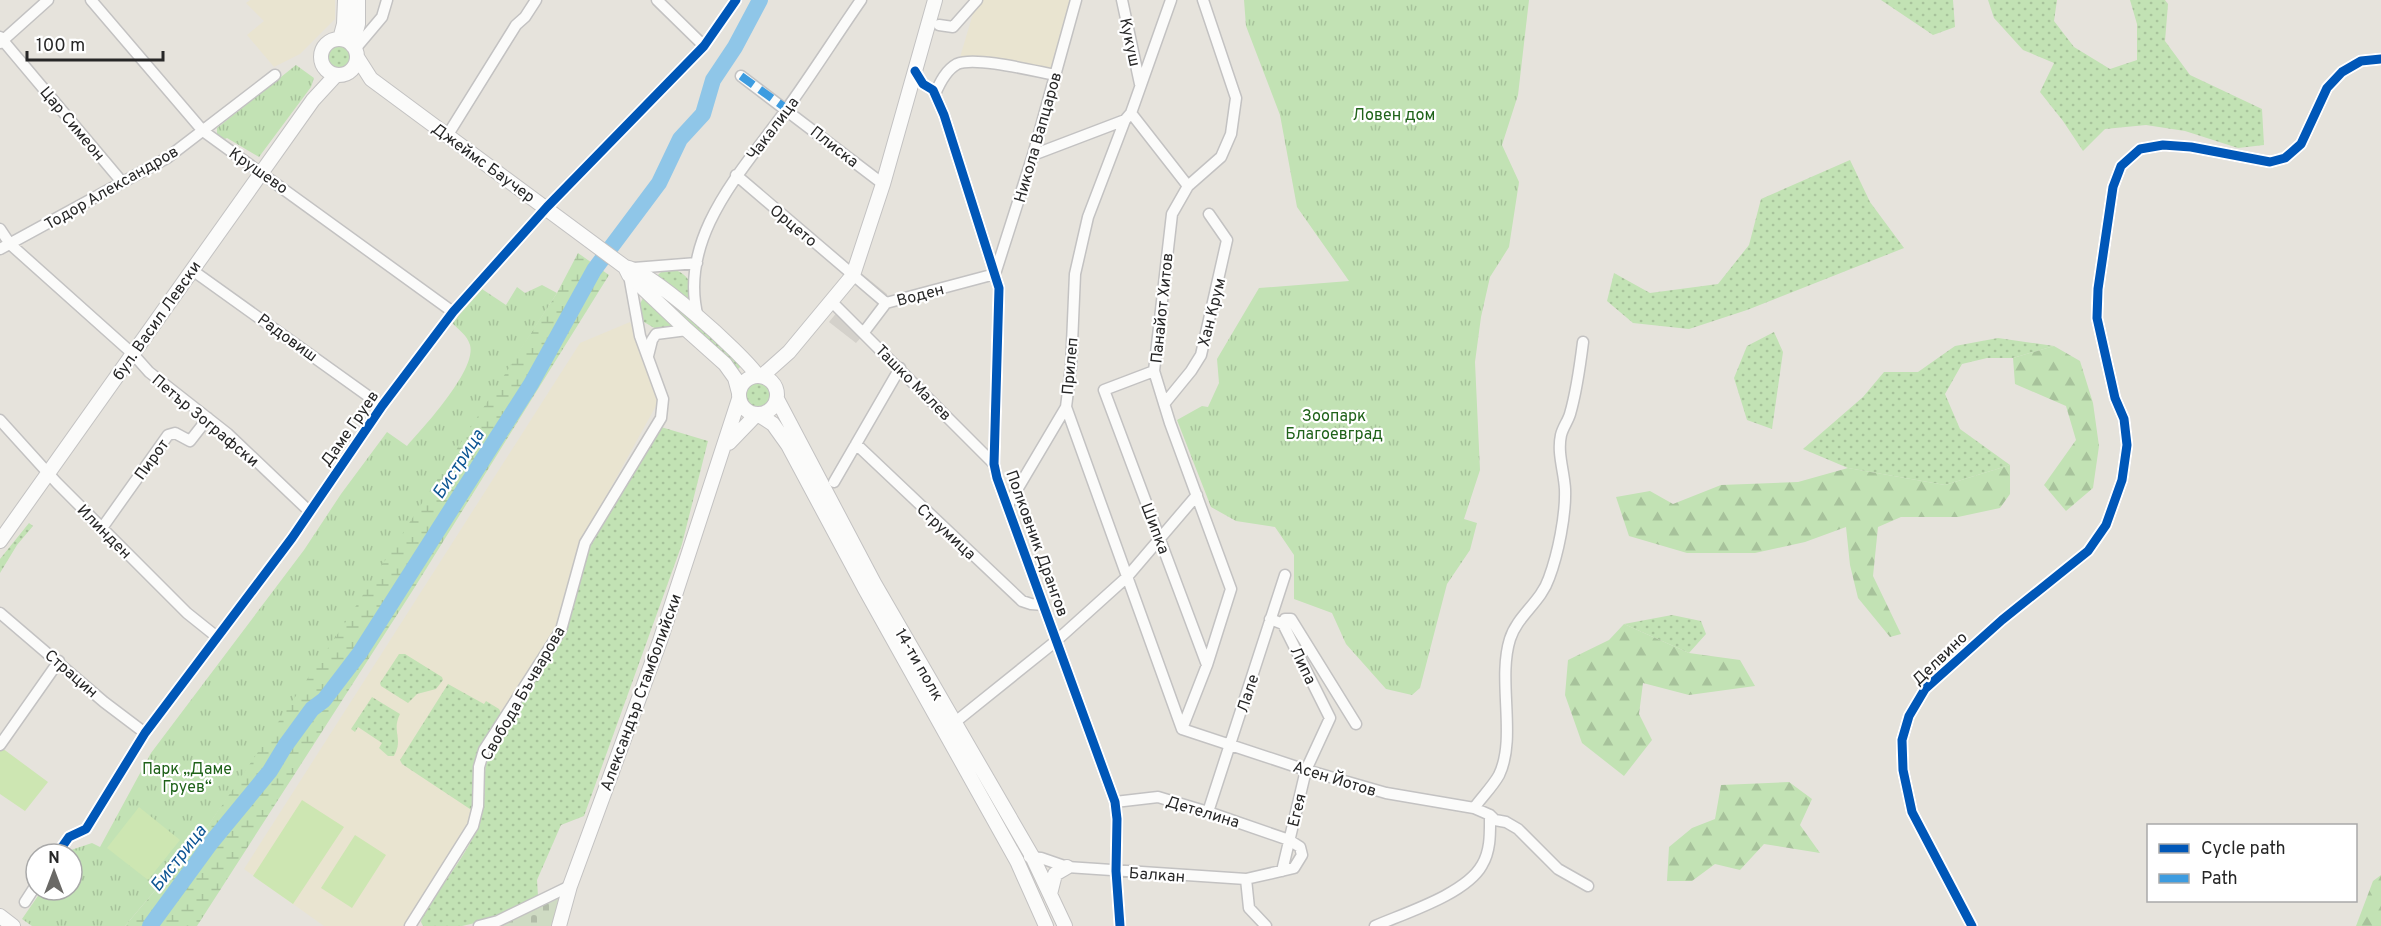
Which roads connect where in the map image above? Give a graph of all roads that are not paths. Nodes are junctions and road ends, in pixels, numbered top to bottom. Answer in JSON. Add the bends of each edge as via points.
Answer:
{"nodes":[{"id":1,"x":48,"y":0,"type":"edge"},
{"id":2,"x":92,"y":0,"type":"edge"},
{"id":3,"x":345,"y":0,"type":"edge"},
{"id":4,"x":358,"y":0,"type":"edge"},
{"id":5,"x":387,"y":0,"type":"edge"},
{"id":6,"x":536,"y":0,"type":"edge"},
{"id":7,"x":657,"y":0,"type":"edge"},
{"id":8,"x":736,"y":0,"type":"edge"},
{"id":9,"x":861,"y":0,"type":"edge"},
{"id":10,"x":935,"y":0,"type":"edge"},
{"id":11,"x":977,"y":0,"type":"edge"},
{"id":12,"x":1076,"y":0,"type":"edge"},
{"id":13,"x":1122,"y":0,"type":"edge"},
{"id":14,"x":1171,"y":0,"type":"edge"},
{"id":15,"x":1203,"y":0,"type":"edge"},
{"id":16,"x":939,"y":25,"type":"dead end"},
{"id":17,"x":1,"y":40,"type":"edge"},
{"id":18,"x":704,"y":46,"type":"junction"},
{"id":19,"x":351,"y":48,"type":"junction"},
{"id":20,"x":2381,"y":59,"type":"edge"},
{"id":21,"x":324,"y":67,"type":"junction"},
{"id":22,"x":915,"y":71,"type":"junction"},
{"id":23,"x":341,"y":74,"type":"junction"},
{"id":24,"x":275,"y":75,"type":"dead end"},
{"id":25,"x":1055,"y":75,"type":"junction"},
{"id":26,"x":741,"y":76,"type":"dead end"},
{"id":27,"x":371,"y":79,"type":"junction"},
{"id":28,"x":1140,"y":84,"type":"junction"},
{"id":29,"x":935,"y":94,"type":"junction"},
{"id":30,"x":313,"y":100,"type":"junction"},
{"id":31,"x":787,"y":109,"type":"junction"},
{"id":32,"x":1128,"y":117,"type":"junction"},
{"id":33,"x":203,"y":131,"type":"junction"},
{"id":34,"x":447,"y":136,"type":"junction"},
{"id":35,"x":1033,"y":155,"type":"junction"},
{"id":36,"x":262,"y":171,"type":"junction"},
{"id":37,"x":736,"y":176,"type":"junction"},
{"id":38,"x":122,"y":182,"type":"junction"},
{"id":39,"x":883,"y":184,"type":"junction"},
{"id":40,"x":1188,"y":186,"type":"junction"},
{"id":41,"x":546,"y":207,"type":"junction"},
{"id":42,"x":1209,"y":214,"type":"dead end"},
{"id":43,"x":0,"y":229,"type":"edge"},
{"id":44,"x":5,"y":247,"type":"edge"},
{"id":45,"x":697,"y":263,"type":"junction"},
{"id":46,"x":670,"y":265,"type":"junction"},
{"id":47,"x":192,"y":270,"type":"junction"},
{"id":48,"x":629,"y":270,"type":"junction"},
{"id":49,"x":995,"y":274,"type":"junction"},
{"id":50,"x":853,"y":275,"type":"junction"},
{"id":51,"x":647,"y":284,"type":"junction"},
{"id":52,"x":695,"y":291,"type":"junction"},
{"id":53,"x":831,"y":302,"type":"junction"},
{"id":54,"x":885,"y":303,"type":"junction"},
{"id":55,"x":453,"y":312,"type":"junction"},
{"id":56,"x":636,"y":317,"type":"junction"},
{"id":57,"x":698,"y":318,"type":"junction"},
{"id":58,"x":687,"y":330,"type":"junction"},
{"id":59,"x":864,"y":332,"type":"junction"},
{"id":60,"x":660,"y":333,"type":"junction"},
{"id":61,"x":1583,"y":342,"type":"dead end"},
{"id":62,"x":789,"y":352,"type":"junction"},
{"id":63,"x":133,"y":354,"type":"junction"},
{"id":64,"x":648,"y":359,"type":"junction"},
{"id":65,"x":900,"y":368,"type":"junction"},
{"id":66,"x":1154,"y":371,"type":"junction"},
{"id":67,"x":760,"y":376,"type":"junction"},
{"id":68,"x":777,"y":394,"type":"junction"},
{"id":69,"x":739,"y":396,"type":"junction"},
{"id":70,"x":1164,"y":404,"type":"junction"},
{"id":71,"x":382,"y":406,"type":"junction"},
{"id":72,"x":1066,"y":407,"type":"junction"},
{"id":73,"x":758,"y":415,"type":"junction"},
{"id":74,"x":208,"y":418,"type":"junction"},
{"id":75,"x":0,"y":420,"type":"edge"},
{"id":76,"x":856,"y":444,"type":"junction"},
{"id":77,"x":719,"y":457,"type":"junction"},
{"id":78,"x":994,"y":464,"type":"junction"},
{"id":79,"x":48,"y":474,"type":"junction"},
{"id":80,"x":834,"y":482,"type":"dead end"},
{"id":81,"x":1197,"y":495,"type":"junction"},
{"id":82,"x":1008,"y":505,"type":"junction"},
{"id":83,"x":309,"y":511,"type":"junction"},
{"id":84,"x":102,"y":528,"type":"junction"},
{"id":85,"x":1160,"y":538,"type":"junction"},
{"id":86,"x":0,"y":541,"type":"edge"},
{"id":87,"x":1285,"y":575,"type":"dead end"},
{"id":88,"x":1127,"y":577,"type":"junction"},
{"id":89,"x":1044,"y":605,"type":"junction"},
{"id":90,"x":0,"y":613,"type":"edge"},
{"id":91,"x":1270,"y":619,"type":"junction"},
{"id":92,"x":1283,"y":624,"type":"junction"},
{"id":93,"x":217,"y":637,"type":"junction"},
{"id":94,"x":1056,"y":641,"type":"junction"},
{"id":95,"x":59,"y":661,"type":"junction"},
{"id":96,"x":1207,"y":665,"type":"junction"},
{"id":97,"x":1330,"y":718,"type":"joint"},
{"id":98,"x":954,"y":723,"type":"junction"},
{"id":99,"x":1356,"y":724,"type":"dead end"},
{"id":100,"x":1182,"y":729,"type":"junction"},
{"id":101,"x":145,"y":733,"type":"junction"},
{"id":102,"x":0,"y":745,"type":"edge"},
{"id":103,"x":1230,"y":745,"type":"junction"},
{"id":104,"x":1306,"y":770,"type":"junction"},
{"id":105,"x":1115,"y":801,"type":"junction"},
{"id":106,"x":1474,"y":808,"type":"junction"},
{"id":107,"x":1208,"y":812,"type":"junction"},
{"id":108,"x":1490,"y":815,"type":"junction"},
{"id":109,"x":1289,"y":840,"type":"junction"},
{"id":110,"x":65,"y":842,"type":"edge"},
{"id":111,"x":1032,"y":856,"type":"junction"},
{"id":112,"x":1017,"y":861,"type":"junction"},
{"id":113,"x":1067,"y":867,"type":"junction"},
{"id":114,"x":1116,"y":871,"type":"junction"},
{"id":115,"x":1282,"y":871,"type":"junction"},
{"id":116,"x":1246,"y":879,"type":"junction"},
{"id":117,"x":570,"y":885,"type":"junction"},
{"id":118,"x":1588,"y":886,"type":"dead end"},
{"id":119,"x":1050,"y":894,"type":"junction"},
{"id":120,"x":0,"y":916,"type":"edge"},
{"id":121,"x":13,"y":926,"type":"edge"},
{"id":122,"x":410,"y":926,"type":"edge"},
{"id":123,"x":479,"y":926,"type":"edge"},
{"id":124,"x":559,"y":926,"type":"edge"},
{"id":125,"x":1046,"y":926,"type":"edge"},
{"id":126,"x":1065,"y":926,"type":"edge"},
{"id":127,"x":1120,"y":926,"type":"edge"},
{"id":128,"x":1266,"y":926,"type":"edge"},
{"id":129,"x":1375,"y":926,"type":"edge"},
{"id":130,"x":1972,"y":926,"type":"edge"}],
"edges":[{"from":1,"to":17,"type":"street"},
{"from":2,"to":33,"type":"street","name":"Крушево"},
{"from":3,"to":19,"type":"street","via":[[344,24]]},
{"from":4,"to":19,"type":"street","via":[[358,24]]},
{"from":5,"to":19,"type":"street","via":[[375,27]]},
{"from":6,"to":34,"type":"street","via":[[516,25]]},
{"from":7,"to":18,"type":"street"},
{"from":8,"to":18,"type":"street","name":"Даме Груев"},
{"from":9,"to":31,"type":"street","name":"Чакалица"},
{"from":10,"to":22,"type":"street"},
{"from":11,"to":16,"type":"street","via":[[953,27]]},
{"from":12,"to":25,"type":"street","name":"Никола Вапцаров"},
{"from":13,"to":28,"type":"street","name":"Кукуш"},
{"from":14,"to":28,"type":"street","name":"Прилеп"},
{"from":15,"to":40,"type":"street","name":"Панайот Хитов","via":[[1236,98],[1231,134],[1221,157]]},
{"from":17,"to":38,"type":"street","name":"Цар Симеон"},
{"from":18,"to":41,"type":"street","name":"Даме Груев"},
{"from":19,"to":21,"type":"street","via":[[334,40],[325,46],[321,56]]},
{"from":19,"to":23,"type":"street","via":[[354,67]]},
{"from":19,"to":27,"type":"street"},
{"from":20,"to":130,"type":"street","name":"Делвино","via":[[2361,61],[2342,72],[2327,88],[2301,144],[2285,158],[2270,162],[2163,145],[2140,149],[2121,166],[2113,187],[2101,260],[2097,318],[2115,398],[2124,419],[2127,445],[2122,480],[2106,525],[2088,551],[1925,689],[1909,716],[1902,740],[1903,770],[1912,812]]},
{"from":21,"to":23,"type":"street"},
{"from":21,"to":30,"type":"street","name":"бул. Васил Левски"},
{"from":22,"to":29,"type":"street","name":"Полковник Дрангов"},
{"from":22,"to":39,"type":"street"},
{"from":23,"to":27,"type":"street"},
{"from":23,"to":30,"type":"street","name":"бул. Васил Левски"},
{"from":24,"to":33,"type":"street","name":"Тодор Александров"},
{"from":25,"to":29,"type":"street","via":[[977,61],[958,64],[943,76]]},
{"from":25,"to":35,"type":"street","name":"Никола Вапцаров"},
{"from":26,"to":31,"type":"street","name":"Плиска"},
{"from":27,"to":34,"type":"street","name":"Джеймс Баучер"},
{"from":28,"to":32,"type":"street","name":"Прилеп"},
{"from":29,"to":49,"type":"street","name":"Полковник Дрангов"},
{"from":30,"to":36,"type":"street","name":"бул. Васил Левски"},
{"from":31,"to":37,"type":"street","name":"Чакалица"},
{"from":31,"to":39,"type":"street","name":"Плиска"},
{"from":32,"to":35,"type":"street"},
{"from":32,"to":40,"type":"street"},
{"from":32,"to":72,"type":"street","name":"Прилеп","via":[[1088,217],[1075,274]]},
{"from":33,"to":36,"type":"street","name":"Крушево"},
{"from":33,"to":38,"type":"street","name":"Тодор Александров","via":[[167,158]]},
{"from":34,"to":41,"type":"street","name":"Джеймс Баучер"},
{"from":35,"to":49,"type":"street","name":"Никола Вапцаров"},
{"from":36,"to":47,"type":"street","name":"бул. Васил Левски"},
{"from":36,"to":55,"type":"street","name":"Крушево"},
{"from":37,"to":45,"type":"street","name":"Чакалица","via":[[705,233]]},
{"from":37,"to":50,"type":"street","name":"Орцето"},
{"from":38,"to":44,"type":"street","name":"Тодор Александров"},
{"from":39,"to":50,"type":"street"},
{"from":40,"to":66,"type":"street","name":"Панайот Хитов","via":[[1172,214]]},
{"from":41,"to":48,"type":"street","name":"Джеймс Баучер"},
{"from":41,"to":55,"type":"street","name":"Даме Груев"},
{"from":42,"to":70,"type":"street","name":"Хан Крум","via":[[1227,240],[1215,296],[1200,355]]},
{"from":43,"to":44,"type":"street","name":"Петър Зографски"},
{"from":44,"to":63,"type":"street","name":"Петър Зографски"},
{"from":45,"to":46,"type":"street"},
{"from":45,"to":52,"type":"street","name":"Чакалица"},
{"from":46,"to":48,"type":"street"},
{"from":46,"to":51,"type":"street"},
{"from":46,"to":52,"type":"street","via":[[690,274]]},
{"from":47,"to":63,"type":"street","name":"бул. Васил Левски"},
{"from":47,"to":71,"type":"street","name":"Радовиш"},
{"from":48,"to":51,"type":"street","name":"Джеймс Баучер"},
{"from":48,"to":56,"type":"street","name":"Свобода Бъчварова"},
{"from":49,"to":54,"type":"street","name":"Воден"},
{"from":49,"to":78,"type":"street","name":"Полковник Дрангов","via":[[999,306]]},
{"from":50,"to":53,"type":"street"},
{"from":50,"to":54,"type":"street","name":"Воден"},
{"from":51,"to":56,"type":"street"},
{"from":51,"to":57,"type":"street","name":"Джеймс Баучер"},
{"from":51,"to":58,"type":"street","name":"Джеймс Баучер"},
{"from":52,"to":57,"type":"street","name":"Чакалица"},
{"from":53,"to":59,"type":"street","name":"Ташко Малев"},
{"from":53,"to":62,"type":"street"},
{"from":54,"to":59,"type":"street"},
{"from":55,"to":71,"type":"street","name":"Даме Груев"},
{"from":56,"to":60,"type":"street","via":[[649,331]]},
{"from":56,"to":64,"type":"street","name":"Свобода Бъчварова"},
{"from":57,"to":67,"type":"street","name":"Джеймс Баучер"},
{"from":58,"to":60,"type":"street"},
{"from":58,"to":69,"type":"street","name":"Джеймс Баучер","via":[[731,371]]},
{"from":59,"to":65,"type":"street","name":"Ташко Малев"},
{"from":60,"to":64,"type":"street","via":[[651,340]]},
{"from":61,"to":106,"type":"street","via":[[1580,373],[1561,435],[1565,503],[1550,578],[1510,638],[1505,673],[1506,748],[1499,774]]},
{"from":62,"to":67,"type":"street"},
{"from":62,"to":68,"type":"street"},
{"from":63,"to":74,"type":"street","name":"Петър Зографски","via":[[149,372]]},
{"from":63,"to":79,"type":"street","name":"бул. Васил Левски"},
{"from":64,"to":122,"type":"street","name":"Свобода Бъчварова","via":[[663,399],[660,418],[585,543],[561,630],[484,750],[473,826]]},
{"from":65,"to":76,"type":"street"},
{"from":65,"to":78,"type":"street","name":"Ташко Малев"},
{"from":66,"to":70,"type":"street","name":"Панайот Хитов"},
{"from":66,"to":85,"type":"street","name":"Шипка","via":[[1104,390]]},
{"from":67,"to":68,"type":"street","via":[[770,379]]},
{"from":67,"to":69,"type":"street","via":[[746,381]]},
{"from":68,"to":73,"type":"street","via":[[770,411]]},
{"from":68,"to":98,"type":"street","name":"14-ти полк","via":[[874,583]]},
{"from":69,"to":73,"type":"street","via":[[745,410]]},
{"from":69,"to":77,"type":"street","name":"Александър Стамболийски"},
{"from":70,"to":81,"type":"street","name":"Панайот Хитов"},
{"from":71,"to":83,"type":"street","name":"Даме Груев"},
{"from":72,"to":82,"type":"street"},
{"from":72,"to":88,"type":"street","name":"Прилеп"},
{"from":73,"to":77,"type":"street","name":"Александър Стамболийски","via":[[735,435]]},
{"from":73,"to":112,"type":"street","name":"14-ти полк","via":[[773,424],[788,445]]},
{"from":74,"to":83,"type":"street","name":"Петър Зографски"},
{"from":74,"to":84,"type":"street","name":"Пирот","via":[[190,441],[175,433],[168,435]]},
{"from":75,"to":79,"type":"street","name":"Илинден"},
{"from":76,"to":80,"type":"street"},
{"from":76,"to":89,"type":"street","name":"Струмица","via":[[1022,601]]},
{"from":77,"to":117,"type":"street","name":"Александър Стамболийски","via":[[660,641]]},
{"from":78,"to":82,"type":"street","name":"Полковник Дрангов"},
{"from":79,"to":84,"type":"street","name":"Илинден"},
{"from":79,"to":86,"type":"street","name":"бул. Васил Левски"},
{"from":81,"to":85,"type":"street"},
{"from":81,"to":96,"type":"street","name":"Панайот Хитов","via":[[1231,589]]},
{"from":82,"to":89,"type":"street","name":"Полковник Дрангов"},
{"from":83,"to":93,"type":"street","name":"Даме Груев"},
{"from":84,"to":93,"type":"street","name":"Илинден","via":[[187,613]]},
{"from":85,"to":88,"type":"street"},
{"from":85,"to":96,"type":"street","name":"Шипка"},
{"from":87,"to":91,"type":"street","name":"Лале"},
{"from":88,"to":94,"type":"street"},
{"from":88,"to":100,"type":"street","name":"Прилеп"},
{"from":89,"to":94,"type":"street","name":"Полковник Дрангов"},
{"from":90,"to":95,"type":"street","name":"Страцин"},
{"from":91,"to":92,"type":"street"},
{"from":91,"to":103,"type":"street","name":"Лале"},
{"from":92,"to":97,"type":"street","name":"Липа"},
{"from":92,"to":99,"type":"street","via":[[1285,619],[1291,619]]},
{"from":93,"to":101,"type":"street","name":"Даме Груев"},
{"from":94,"to":98,"type":"street"},
{"from":94,"to":105,"type":"street","name":"Полковник Дрангов"},
{"from":95,"to":101,"type":"street","name":"Страцин"},
{"from":95,"to":102,"type":"street"},
{"from":96,"to":100,"type":"street","name":"Панайот Хитов"},
{"from":97,"to":104,"type":"street","name":"Егея"},
{"from":98,"to":111,"type":"street","name":"14-ти полк"},
{"from":100,"to":103,"type":"street","name":"Асен Йотов"},
{"from":101,"to":110,"type":"street","name":"Даме Груев","via":[[87,829]]},
{"from":103,"to":104,"type":"street","name":"Асен Йотов"},
{"from":103,"to":107,"type":"street","name":"Лале"},
{"from":104,"to":106,"type":"street","name":"Асен Йотов","via":[[1386,793]]},
{"from":104,"to":109,"type":"street","name":"Егея"},
{"from":105,"to":107,"type":"street","name":"Детелина","via":[[1158,797]]},
{"from":105,"to":114,"type":"street","name":"Полковник Дрангов"},
{"from":106,"to":108,"type":"street","name":"Асен Йотов"},
{"from":107,"to":109,"type":"street","name":"Детелина"},
{"from":108,"to":118,"type":"street","name":"Асен Йотов","via":[[1518,829],[1558,869]]},
{"from":108,"to":129,"type":"street","via":[[1490,843],[1482,866],[1441,898]]},
{"from":109,"to":115,"type":"street","name":"Егея"},
{"from":109,"to":115,"type":"street","via":[[1300,848],[1302,855],[1294,868]]},
{"from":111,"to":112,"type":"street"},
{"from":111,"to":113,"type":"street","name":"Балкан"},
{"from":111,"to":119,"type":"street","name":"14-ти полк"},
{"from":112,"to":125,"type":"street","name":"14-ти полк"},
{"from":113,"to":114,"type":"street","name":"Балкан"},
{"from":113,"to":119,"type":"street","via":[[1055,874]]},
{"from":114,"to":116,"type":"street","name":"Балкан"},
{"from":114,"to":127,"type":"street","name":"Полковник Дрангов"},
{"from":115,"to":116,"type":"street","name":"Балкан"},
{"from":116,"to":128,"type":"street","via":[[1249,908]]},
{"from":117,"to":123,"type":"street","via":[[498,921]]},
{"from":117,"to":124,"type":"street","name":"Александър Стамболийски"},
{"from":119,"to":126,"type":"street","name":"14-ти полк"},
{"from":120,"to":121,"type":"street"}]}
